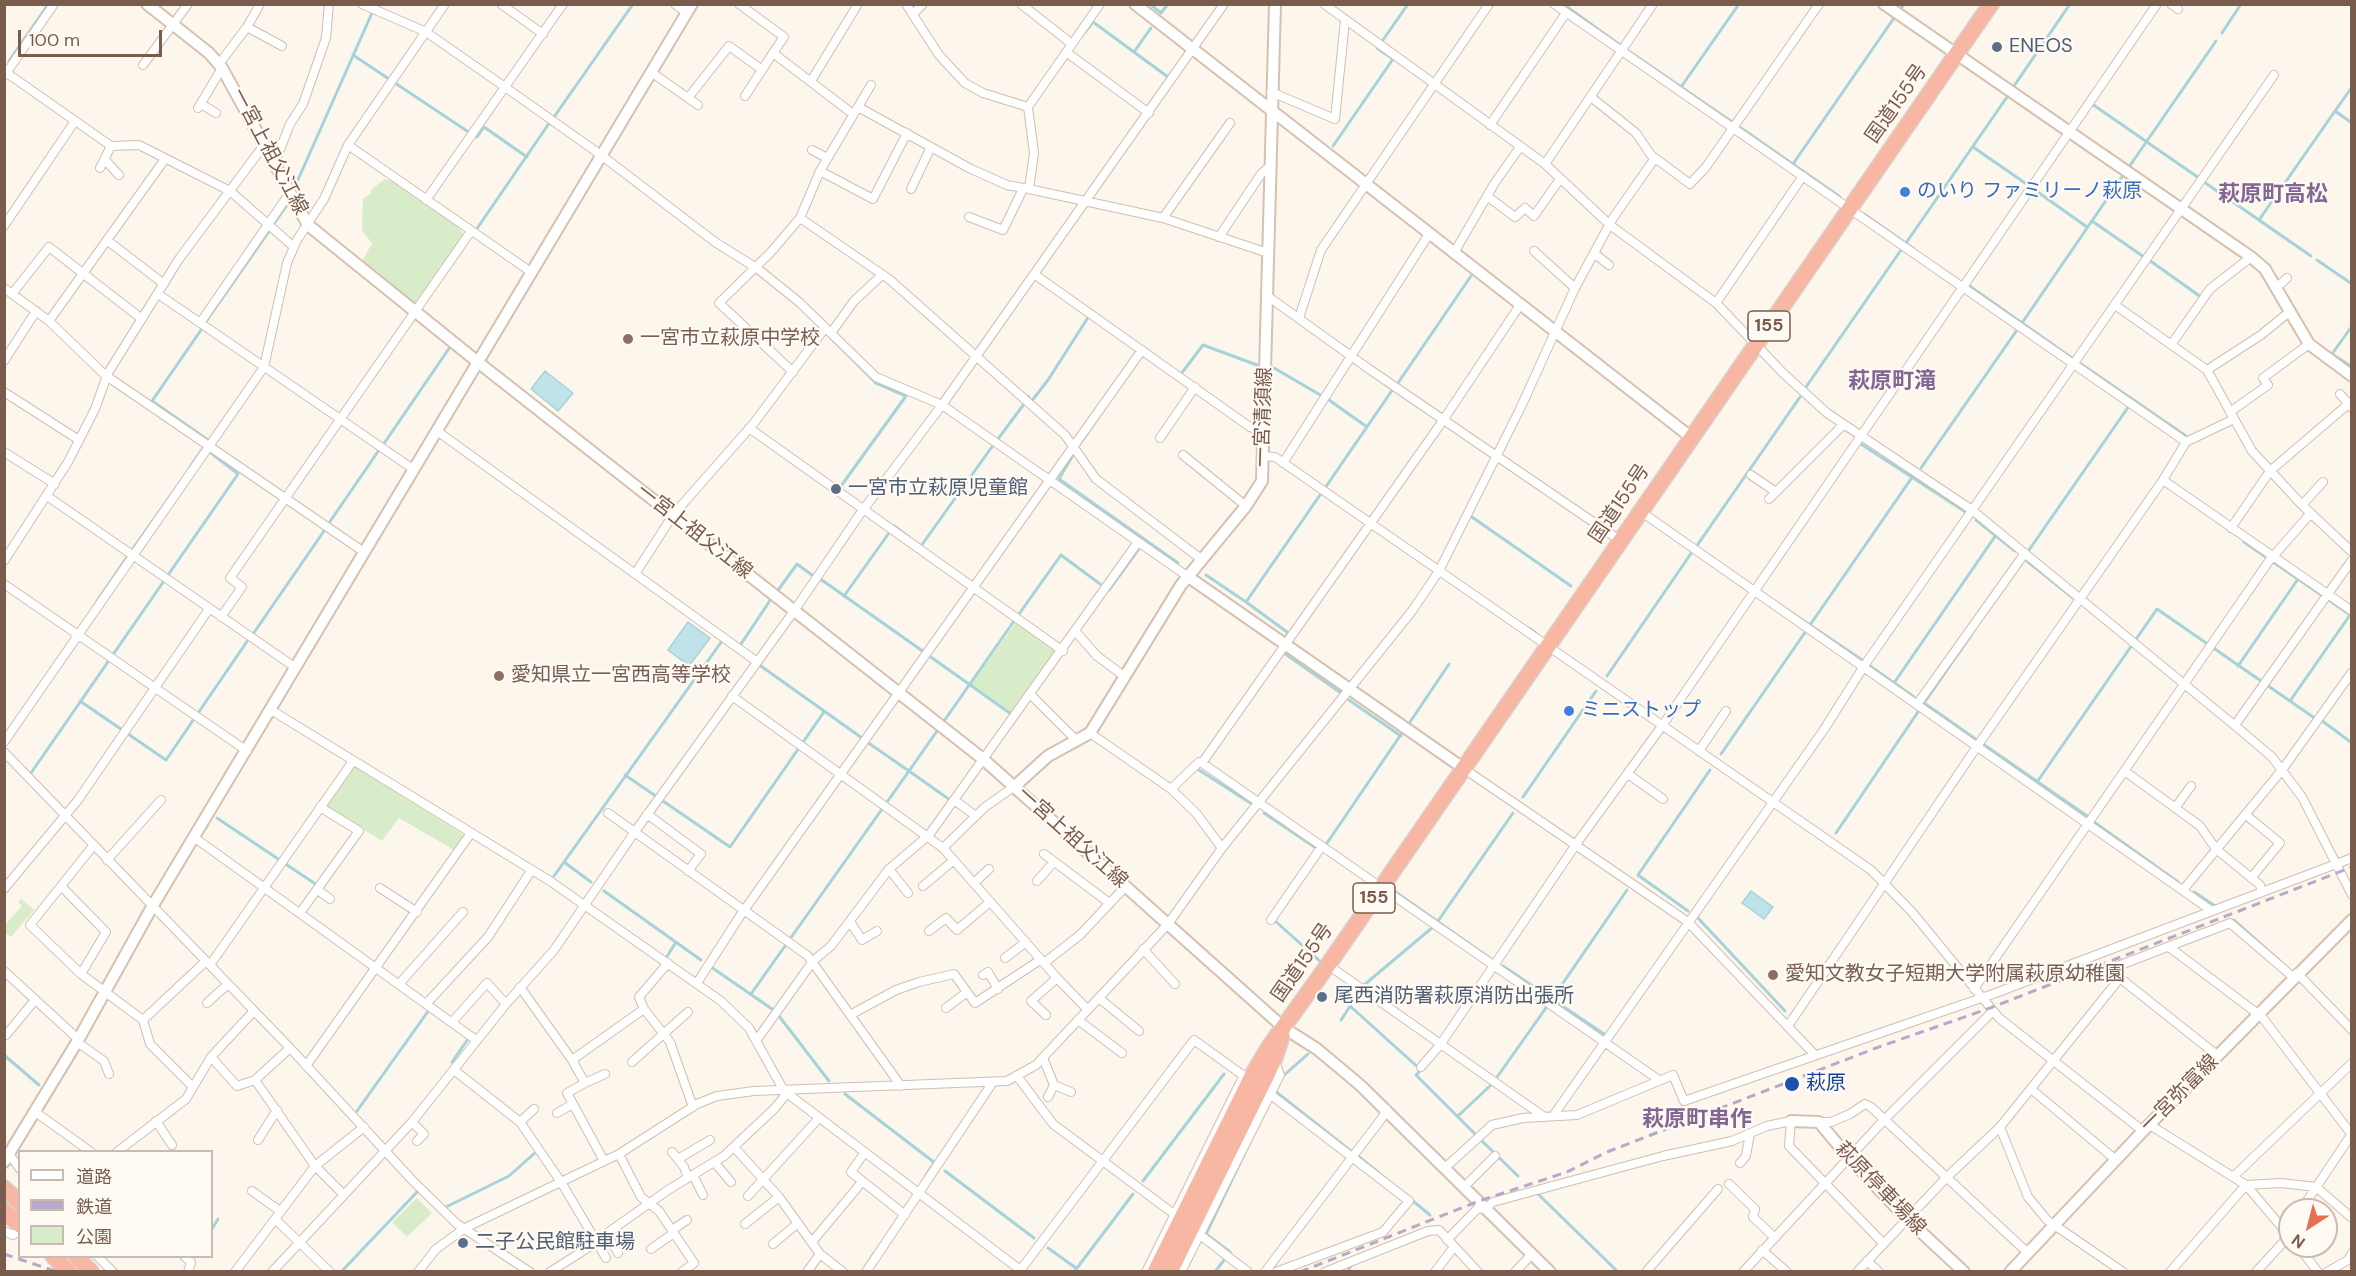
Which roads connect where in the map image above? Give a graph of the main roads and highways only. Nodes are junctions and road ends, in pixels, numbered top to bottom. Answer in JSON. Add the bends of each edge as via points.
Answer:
{"nodes":[{"id":1,"x":147,"y":4,"type":"edge"},
{"id":2,"x":1135,"y":4,"type":"edge"},
{"id":3,"x":1275,"y":4,"type":"edge"},
{"id":4,"x":1884,"y":4,"type":"edge"},
{"id":5,"x":1991,"y":4,"type":"edge"},
{"id":6,"x":689,"y":9,"type":"edge"},
{"id":7,"x":1957,"y":55,"type":"junction"},
{"id":8,"x":1271,"y":111,"type":"junction"},
{"id":9,"x":479,"y":363,"type":"junction"},
{"id":10,"x":2352,"y":376,"type":"edge"},
{"id":11,"x":1692,"y":438,"type":"junction"},
{"id":12,"x":1187,"y":576,"type":"junction"},
{"id":13,"x":1463,"y":768,"type":"junction"},
{"id":14,"x":1015,"y":786,"type":"junction"},
{"id":15,"x":2352,"y":920,"type":"edge"},
{"id":16,"x":1284,"y":1028,"type":"junction"},
{"id":17,"x":1791,"y":1121,"type":"road end"},
{"id":18,"x":6,"y":1155,"type":"edge"},
{"id":19,"x":4,"y":1188,"type":"edge"},
{"id":20,"x":18,"y":1201,"type":"edge"},
{"id":21,"x":4,"y":1211,"type":"edge"},
{"id":22,"x":1186,"y":1212,"type":"junction"},
{"id":23,"x":18,"y":1223,"type":"edge"},
{"id":24,"x":54,"y":1258,"type":"edge"},
{"id":25,"x":76,"y":1258,"type":"edge"},
{"id":26,"x":69,"y":1272,"type":"edge"},
{"id":27,"x":91,"y":1272,"type":"edge"},
{"id":28,"x":1155,"y":1272,"type":"edge"},
{"id":29,"x":1170,"y":1272,"type":"edge"},
{"id":30,"x":1550,"y":1272,"type":"edge"},
{"id":31,"x":1964,"y":1272,"type":"edge"},
{"id":32,"x":2010,"y":1272,"type":"edge"}],
"edges":[{"from":1,"to":9,"type":"main road","name":"一宮上祖父江線","via":[[220,66],[308,225]]},
{"from":2,"to":8,"type":"main road"},
{"from":3,"to":8,"type":"main road","name":"一宮清須線"},
{"from":4,"to":7,"type":"main road"},
{"from":5,"to":7,"type":"highway","name":"国道155号","number":"155"},
{"from":6,"to":9,"type":"main road"},
{"from":7,"to":10,"type":"main road","via":[[2251,257],[2265,269],[2309,344]]},
{"from":7,"to":11,"type":"highway","name":"国道155号","number":"155"},
{"from":8,"to":11,"type":"main road"},
{"from":8,"to":12,"type":"main road","name":"一宮清須線","via":[[1262,481]]},
{"from":9,"to":14,"type":"main road","name":"一宮上祖父江線"},
{"from":9,"to":18,"type":"main road"},
{"from":11,"to":13,"type":"highway","name":"国道155号","number":"155"},
{"from":12,"to":13,"type":"main road"},
{"from":12,"to":14,"type":"main road","name":"一宮清須線","via":[[1090,732],[1048,756]]},
{"from":13,"to":16,"type":"highway","name":"国道155号","number":"155"},
{"from":14,"to":16,"type":"main road","name":"一宮上祖父江線"},
{"from":15,"to":32,"type":"main road","name":"一宮弥富線"},
{"from":16,"to":22,"type":"highway","name":"国道155号","number":"155","via":[[1253,1074]]},
{"from":16,"to":22,"type":"highway","name":"国道155号","number":"155","via":[[1274,1060]]},
{"from":16,"to":30,"type":"main road","name":"一宮上祖父江線","via":[[1317,1049],[1386,1109]]},
{"from":17,"to":31,"type":"main road","name":"萩原停車場線","via":[[1819,1122],[1907,1219]]},
{"from":19,"to":20,"type":"highway"},
{"from":21,"to":23,"type":"highway"},
{"from":22,"to":28,"type":"highway","name":"国道155号","number":"155"},
{"from":22,"to":29,"type":"highway","name":"国道155号","number":"155"},
{"from":24,"to":26,"type":"highway"},
{"from":25,"to":27,"type":"highway"}]}
